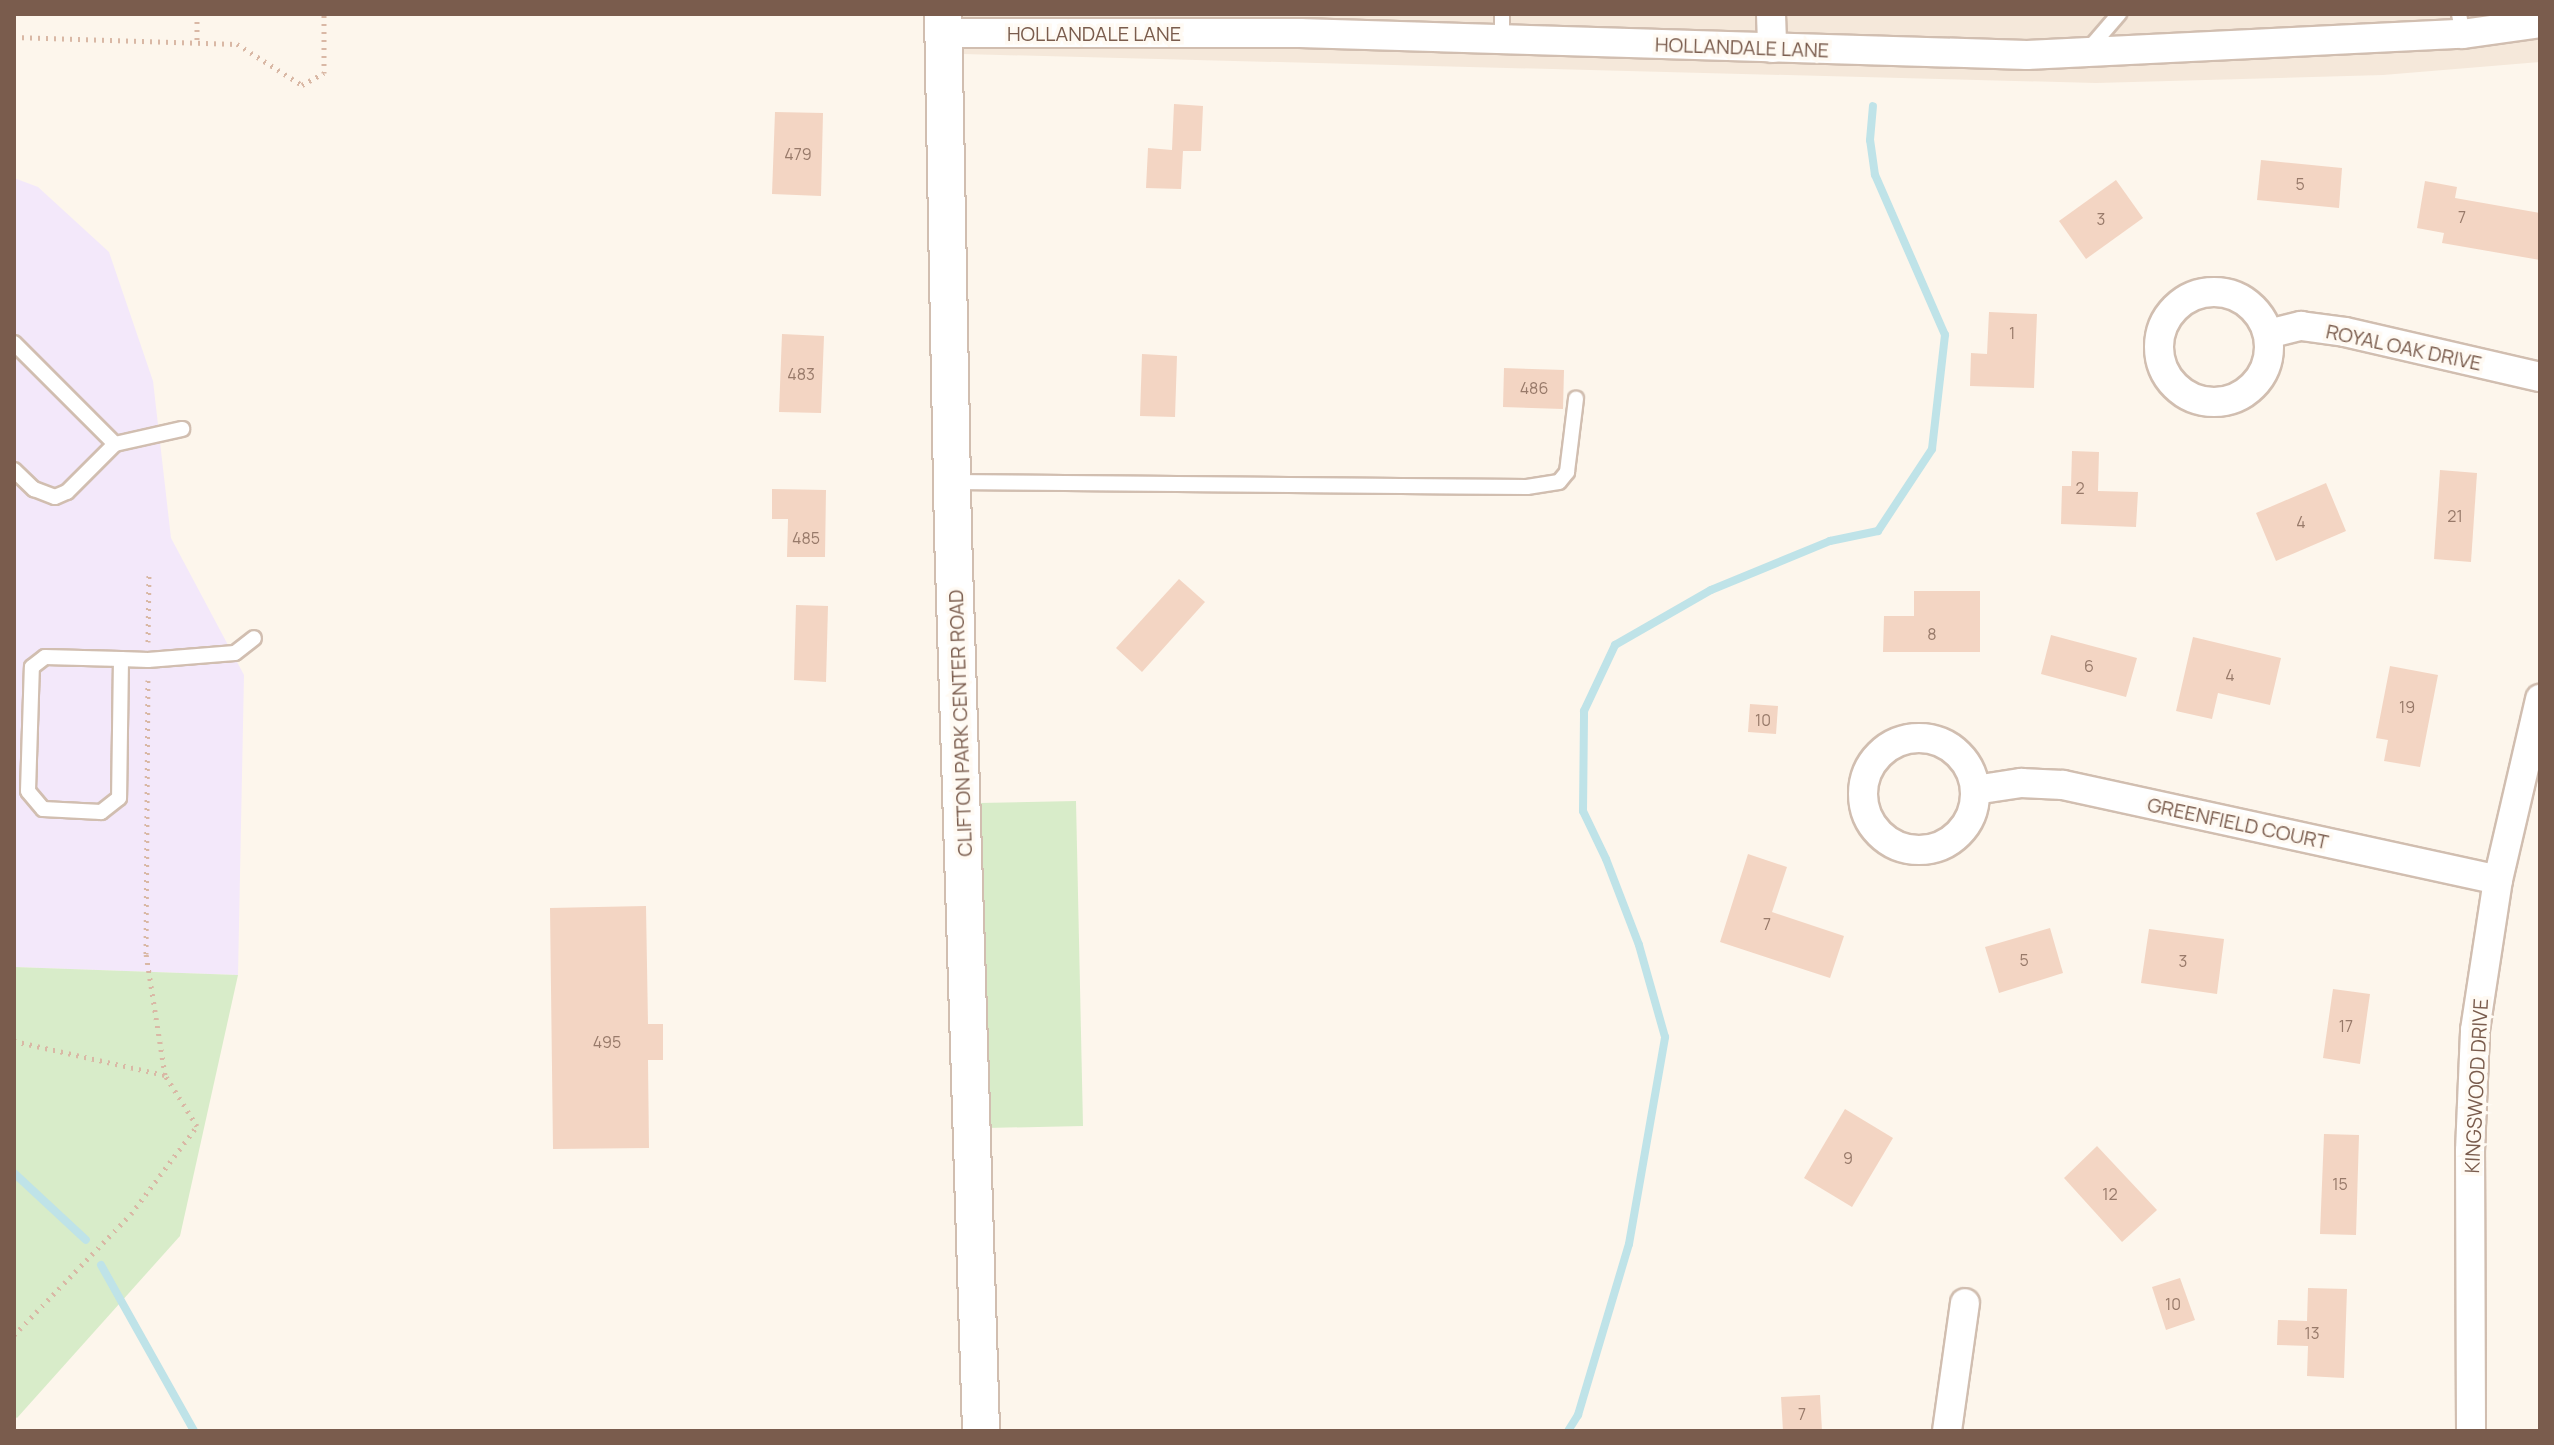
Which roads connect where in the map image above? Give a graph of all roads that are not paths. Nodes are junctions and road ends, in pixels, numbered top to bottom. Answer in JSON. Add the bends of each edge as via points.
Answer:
{"nodes":[{"id":1,"x":1771,"y":14,"type":"edge"},
{"id":2,"x":2119,"y":14,"type":"edge"},
{"id":3,"x":1300,"y":23,"type":"edge"},
{"id":4,"x":2540,"y":23,"type":"edge"},
{"id":5,"x":943,"y":24,"type":"edge"},
{"id":6,"x":2461,"y":24,"type":"edge"},
{"id":7,"x":1502,"y":27,"type":"edge"},
{"id":8,"x":1772,"y":48,"type":"junction"},
{"id":9,"x":2086,"y":52,"type":"junction"},
{"id":10,"x":2268,"y":334,"type":"dead end"},
{"id":11,"x":14,"y":343,"type":"edge"},
{"id":12,"x":2540,"y":377,"type":"edge"},
{"id":13,"x":1576,"y":399,"type":"dead end"},
{"id":14,"x":182,"y":429,"type":"dead end"},
{"id":15,"x":115,"y":444,"type":"junction"},
{"id":16,"x":14,"y":470,"type":"edge"},
{"id":17,"x":952,"y":482,"type":"junction"},
{"id":18,"x":254,"y":638,"type":"dead end"},
{"id":19,"x":121,"y":659,"type":"junction"},
{"id":20,"x":2540,"y":699,"type":"edge"},
{"id":21,"x":1975,"y":790,"type":"junction"},
{"id":22,"x":2498,"y":880,"type":"junction"},
{"id":23,"x":1965,"y":1303,"type":"dead end"},
{"id":24,"x":981,"y":1431,"type":"edge"},
{"id":25,"x":1947,"y":1431,"type":"edge"},
{"id":26,"x":2471,"y":1431,"type":"edge"}],
"edges":[{"from":1,"to":8,"type":"street"},
{"from":2,"to":9,"type":"lane"},
{"from":3,"to":5,"type":"street","name":"HOLLANDALE LANE"},
{"from":3,"to":7,"type":"street","name":"HOLLANDALE LANE"},
{"from":4,"to":6,"type":"street","name":"HOLLANDALE LANE"},
{"from":5,"to":17,"type":"street","name":"CLIFTON PARK CENTER ROAD"},
{"from":6,"to":9,"type":"street","name":"HOLLANDALE LANE"},
{"from":7,"to":8,"type":"street","name":"HOLLANDALE LANE"},
{"from":8,"to":9,"type":"street","name":"HOLLANDALE LANE"},
{"from":10,"to":12,"type":"street","name":"ROYAL OAK DRIVE","via":[[2301,326],[2345,332]]},
{"from":11,"to":15,"type":"lane"},
{"from":13,"to":17,"type":"lane","via":[[1567,472],[1559,482],[1527,487]]},
{"from":14,"to":15,"type":"lane"},
{"from":15,"to":16,"type":"lane","via":[[67,492],[55,497],[34,489]]},
{"from":17,"to":24,"type":"street","name":"CLIFTON PARK CENTER ROAD"},
{"from":18,"to":19,"type":"lane","via":[[235,653]]},
{"from":19,"to":19,"type":"lane","via":[[45,657],[32,667],[28,791],[43,809],[101,812],[119,798]]},
{"from":20,"to":22,"type":"street","name":"KINGSWOOD DRIVE"},
{"from":21,"to":21,"type":"street","via":[[1974,805],[1960,832],[1934,848],[1918,850],[1877,831],[1863,787],[1877,757],[1889,746],[1921,737],[1952,748],[1968,766]]},
{"from":21,"to":22,"type":"street","name":"GREENFIELD COURT","via":[[2021,783],[2063,785]]},
{"from":22,"to":26,"type":"street","name":"KINGSWOOD DRIVE","via":[[2475,1030]]},
{"from":23,"to":25,"type":"street"}]}
